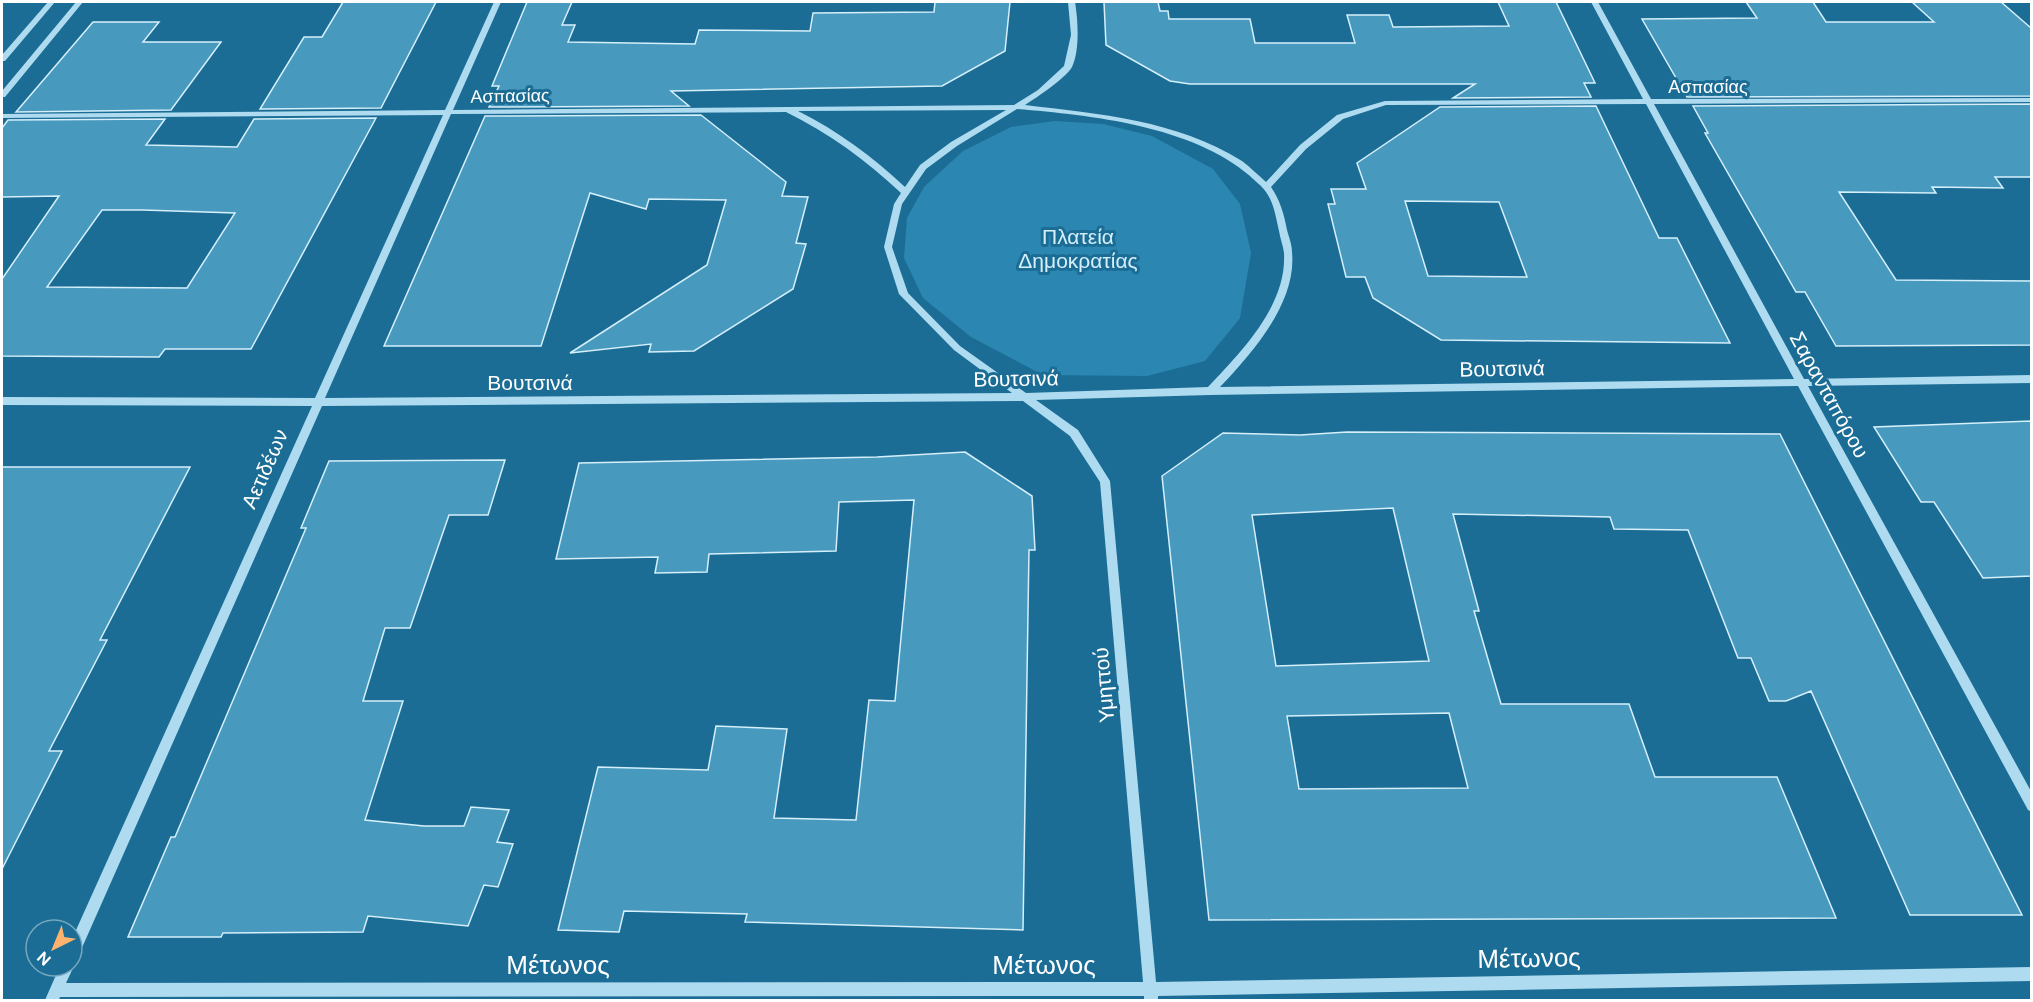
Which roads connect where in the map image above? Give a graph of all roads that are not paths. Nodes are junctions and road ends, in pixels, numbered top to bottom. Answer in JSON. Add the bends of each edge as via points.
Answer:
{"nodes":[{"id":1,"x":51,"y":2,"type":"edge"},
{"id":2,"x":79,"y":2,"type":"edge"},
{"id":3,"x":497,"y":2,"type":"edge"},
{"id":4,"x":1072,"y":2,"type":"edge"},
{"id":5,"x":1594,"y":2,"type":"edge"},
{"id":6,"x":2,"y":59,"type":"edge"},
{"id":7,"x":2,"y":95,"type":"edge"},
{"id":8,"x":2031,"y":100,"type":"edge"},
{"id":9,"x":1649,"y":102,"type":"junction"},
{"id":10,"x":1019,"y":107,"type":"junction"},
{"id":11,"x":784,"y":108,"type":"junction"},
{"id":12,"x":447,"y":112,"type":"junction"},
{"id":13,"x":2,"y":116,"type":"edge"},
{"id":14,"x":1267,"y":186,"type":"junction"},
{"id":15,"x":906,"y":193,"type":"junction"},
{"id":16,"x":2031,"y":379,"type":"edge"},
{"id":17,"x":1801,"y":382,"type":"junction"},
{"id":18,"x":1210,"y":391,"type":"junction"},
{"id":19,"x":1028,"y":398,"type":"junction"},
{"id":20,"x":2,"y":402,"type":"edge"},
{"id":21,"x":317,"y":402,"type":"junction"},
{"id":22,"x":2031,"y":806,"type":"edge"},
{"id":23,"x":84,"y":927,"type":"edge"},
{"id":24,"x":2031,"y":974,"type":"edge"},
{"id":25,"x":62,"y":978,"type":"edge"},
{"id":26,"x":54,"y":995,"type":"edge"},
{"id":27,"x":1151,"y":995,"type":"edge"}],
"edges":[{"from":1,"to":6,"type":"street"},
{"from":2,"to":7,"type":"street"},
{"from":3,"to":12,"type":"street","name":"Αετιδέων"},
{"from":4,"to":10,"type":"street","via":[[1075,35],[1068,67]]},
{"from":5,"to":9,"type":"street","name":"Σαρανταπόρου"},
{"from":8,"to":9,"type":"street","name":"Ασπασίας"},
{"from":9,"to":14,"type":"street","name":"Ασπασίας","via":[[1385,103],[1341,117],[1303,147]]},
{"from":9,"to":17,"type":"street","name":"Σαρανταπόρου"},
{"from":10,"to":11,"type":"street","name":"Ασπασίας"},
{"from":10,"to":14,"type":"street","name":"Ασπασίας","via":[[1113,117],[1173,132],[1226,154]]},
{"from":10,"to":15,"type":"street","name":"Υμηττού","via":[[954,144],[923,167]]},
{"from":11,"to":12,"type":"street","name":"Ασπασίας"},
{"from":11,"to":15,"type":"street","via":[[849,143]]},
{"from":12,"to":13,"type":"street","name":"Ασπασίας"},
{"from":12,"to":21,"type":"street","name":"Αετιδέων"},
{"from":14,"to":18,"type":"street","via":[[1280,214],[1288,256],[1280,303],[1252,348]]},
{"from":15,"to":19,"type":"street","name":"Υμηττού","via":[[898,204],[888,247],[904,294],[957,348]]},
{"from":16,"to":17,"type":"street","name":"Βουτσινά"},
{"from":17,"to":18,"type":"street","name":"Βουτσινά"},
{"from":17,"to":22,"type":"street","name":"Σαρανταπόρου"},
{"from":18,"to":19,"type":"street","name":"Βουτσινά"},
{"from":19,"to":21,"type":"street","name":"Βουτσινά"},
{"from":19,"to":27,"type":"street","name":"Υμηττού","via":[[1074,433],[1104,482]]},
{"from":20,"to":21,"type":"street","name":"Βουτσινά"},
{"from":21,"to":23,"type":"street","name":"Αετιδέων"},
{"from":24,"to":27,"type":"street","name":"Μέτωνος"},
{"from":25,"to":26,"type":"street"},
{"from":26,"to":27,"type":"street","name":"Μέτωνος"}]}
